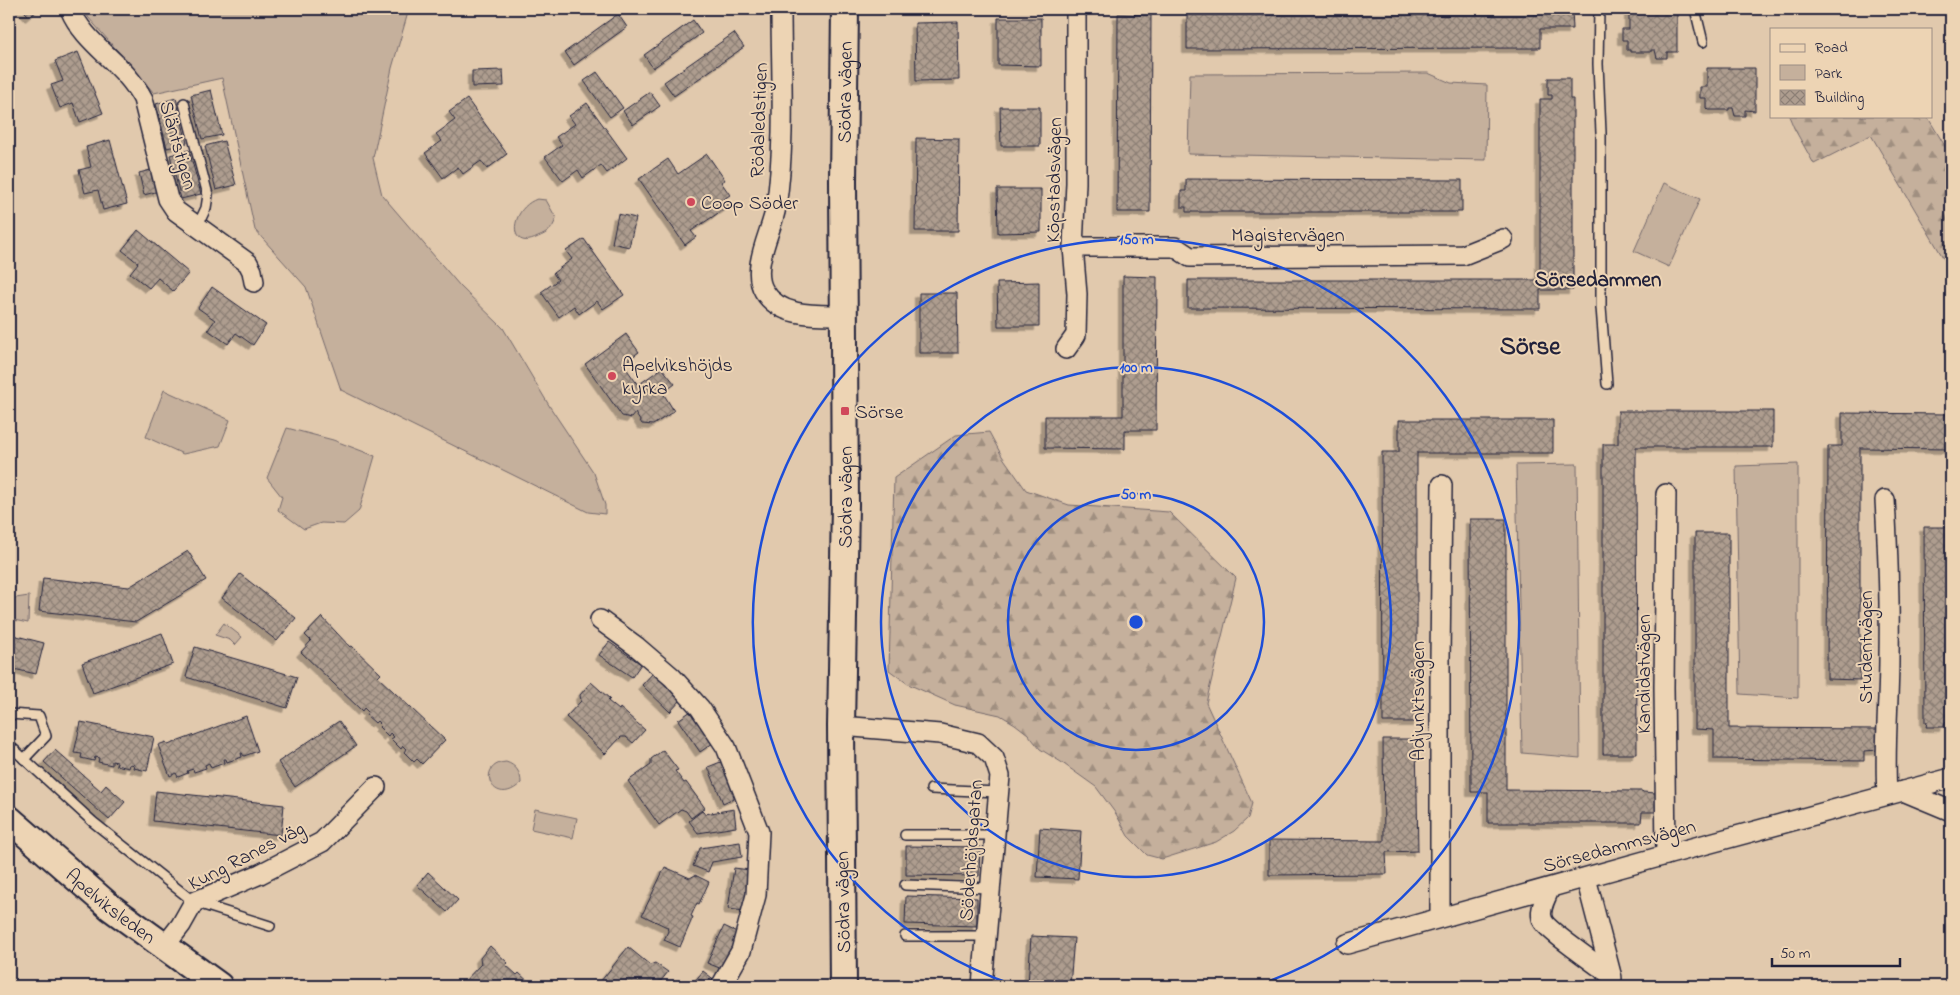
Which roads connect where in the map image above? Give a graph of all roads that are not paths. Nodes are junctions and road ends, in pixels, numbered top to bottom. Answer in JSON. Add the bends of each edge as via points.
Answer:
{"nodes":[{"id":1,"x":70,"y":9,"type":"edge"},
{"id":2,"x":781,"y":9,"type":"edge"},
{"id":3,"x":845,"y":9,"type":"edge"},
{"id":4,"x":1076,"y":9,"type":"edge"},
{"id":5,"x":1599,"y":9,"type":"edge"},
{"id":6,"x":1695,"y":9,"type":"edge"},
{"id":7,"x":1703,"y":42,"type":"dead end"},
{"id":8,"x":184,"y":103,"type":"dead end"},
{"id":9,"x":197,"y":227,"type":"junction"},
{"id":10,"x":1503,"y":239,"type":"dead end"},
{"id":11,"x":1073,"y":247,"type":"junction"},
{"id":12,"x":254,"y":282,"type":"dead end"},
{"id":13,"x":844,"y":315,"type":"junction"},
{"id":14,"x":1066,"y":349,"type":"dead end"},
{"id":15,"x":1607,"y":384,"type":"dead end"},
{"id":16,"x":1442,"y":485,"type":"dead end"},
{"id":17,"x":1666,"y":494,"type":"dead end"},
{"id":18,"x":1885,"y":500,"type":"dead end"},
{"id":19,"x":600,"y":620,"type":"dead end"},
{"id":20,"x":9,"y":714,"type":"edge"},
{"id":21,"x":841,"y":726,"type":"junction"},
{"id":22,"x":9,"y":745,"type":"edge"},
{"id":23,"x":24,"y":759,"type":"junction"},
{"id":24,"x":1951,"y":778,"type":"edge"},
{"id":25,"x":376,"y":787,"type":"dead end"},
{"id":26,"x":931,"y":789,"type":"dead end"},
{"id":27,"x":998,"y":792,"type":"junction"},
{"id":28,"x":1895,"y":792,"type":"junction"},
{"id":29,"x":1951,"y":812,"type":"edge"},
{"id":30,"x":9,"y":819,"type":"edge"},
{"id":31,"x":905,"y":835,"type":"dead end"},
{"id":32,"x":995,"y":835,"type":"junction"},
{"id":33,"x":1666,"y":855,"type":"junction"},
{"id":34,"x":1586,"y":878,"type":"junction"},
{"id":35,"x":905,"y":885,"type":"dead end"},
{"id":36,"x":990,"y":888,"type":"junction"},
{"id":37,"x":1550,"y":888,"type":"junction"},
{"id":38,"x":194,"y":902,"type":"junction"},
{"id":39,"x":1440,"y":917,"type":"junction"},
{"id":40,"x":270,"y":926,"type":"dead end"},
{"id":41,"x":905,"y":936,"type":"dead end"},
{"id":42,"x":986,"y":936,"type":"junction"},
{"id":43,"x":1347,"y":944,"type":"dead end"},
{"id":44,"x":164,"y":948,"type":"junction"},
{"id":45,"x":1613,"y":980,"type":"edge"},
{"id":46,"x":218,"y":986,"type":"edge"},
{"id":47,"x":721,"y":986,"type":"edge"},
{"id":48,"x":843,"y":986,"type":"edge"},
{"id":49,"x":982,"y":986,"type":"edge"}],
"edges":[{"from":1,"to":9,"type":"street","name":"Släntstigen","via":[[80,27],[135,84],[142,99],[168,199],[176,211]]},
{"from":2,"to":13,"type":"street","name":"Rödaledstigen","via":[[780,177],[776,209],[759,277],[764,291],[780,307],[812,315]]},
{"from":3,"to":13,"type":"street","name":"Södra vägen"},
{"from":4,"to":11,"type":"street","name":"Köpstadsvägen"},
{"from":5,"to":15,"type":"lane","via":[[1601,308]]},
{"from":6,"to":7,"type":"lane"},
{"from":8,"to":9,"type":"lane","via":[[208,195]]},
{"from":9,"to":12,"type":"street","name":"Släntstigen","via":[[248,263]]},
{"from":10,"to":11,"type":"street","name":"Magistervägen","via":[[1463,255],[1190,257],[1175,247]]},
{"from":11,"to":14,"type":"street","name":"Köpstadsvägen","via":[[1076,335]]},
{"from":13,"to":21,"type":"street","name":"Södra vägen"},
{"from":16,"to":39,"type":"street","name":"Adjunktsvägen"},
{"from":17,"to":33,"type":"street","name":"Kandidatvägen"},
{"from":18,"to":28,"type":"street","name":"Studentvägen","via":[[1890,657],[1885,769]]},
{"from":19,"to":47,"type":"street","via":[[672,677],[700,708],[726,747],[759,832],[756,895],[741,951]]},
{"from":20,"to":23,"type":"lane","via":[[39,716],[46,736]]},
{"from":21,"to":27,"type":"street","name":"Söderhöjdsgatan","via":[[940,734],[978,742],[994,758],[1000,776]]},
{"from":21,"to":48,"type":"street","name":"Södra vägen"},
{"from":22,"to":23,"type":"lane"},
{"from":23,"to":38,"type":"lane","via":[[92,822]]},
{"from":24,"to":28,"type":"street","name":"Sörsedammsvägen"},
{"from":25,"to":38,"type":"street","name":"Kung Ranes väg","via":[[322,842],[260,874]]},
{"from":26,"to":27,"type":"lane"},
{"from":27,"to":32,"type":"street","name":"Söderhöjdsgatan"},
{"from":28,"to":29,"type":"street"},
{"from":28,"to":33,"type":"street","name":"Sörsedammsvägen"},
{"from":30,"to":44,"type":"street","name":"Apelviksleden","via":[[110,907]]},
{"from":31,"to":32,"type":"lane"},
{"from":32,"to":36,"type":"street","name":"Söderhöjdsgatan"},
{"from":33,"to":34,"type":"street","name":"Sörsedammsvägen"},
{"from":34,"to":37,"type":"street","name":"Sörsedammsvägen"},
{"from":34,"to":45,"type":"street"},
{"from":35,"to":36,"type":"lane"},
{"from":36,"to":42,"type":"street","name":"Söderhöjdsgatan"},
{"from":37,"to":39,"type":"street","name":"Sörsedammsvägen"},
{"from":37,"to":45,"type":"street","via":[[1541,912],[1543,922]]},
{"from":38,"to":40,"type":"lane"},
{"from":38,"to":44,"type":"street","name":"Kung Ranes väg"},
{"from":39,"to":43,"type":"street","name":"Sörsedammsvägen"},
{"from":41,"to":42,"type":"lane"},
{"from":42,"to":49,"type":"street","name":"Söderhöjdsgatan"},
{"from":44,"to":46,"type":"street","name":"Apelviksleden"}]}
